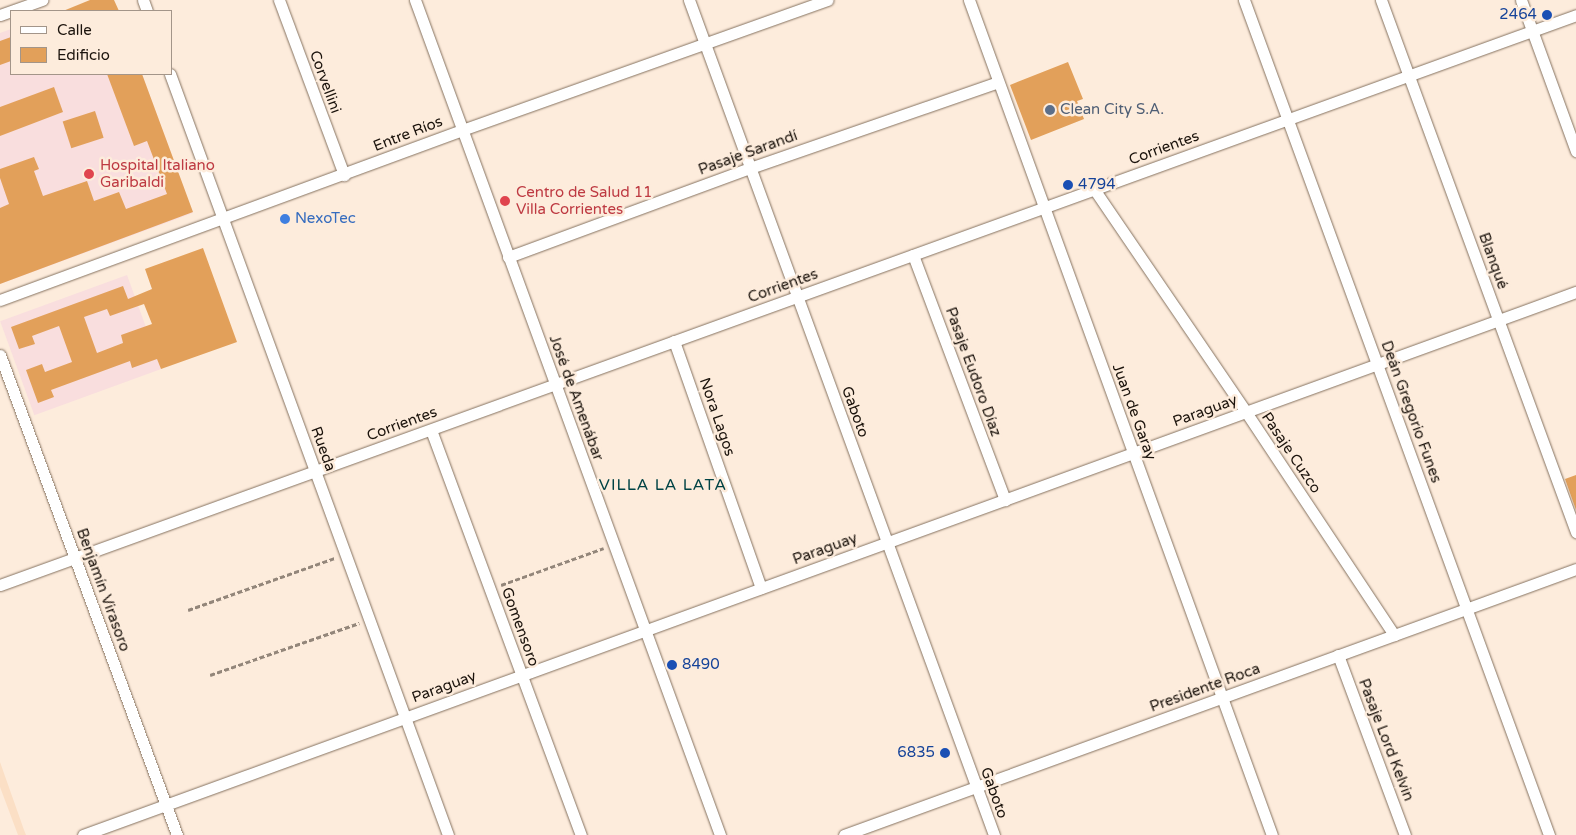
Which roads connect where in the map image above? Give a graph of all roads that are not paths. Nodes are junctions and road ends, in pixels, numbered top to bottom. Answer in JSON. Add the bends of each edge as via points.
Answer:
{"nodes":[{"id":1,"x":42,"y":0,"type":"edge"},
{"id":2,"x":279,"y":0,"type":"edge"},
{"id":3,"x":415,"y":0,"type":"edge"},
{"id":4,"x":689,"y":0,"type":"edge"},
{"id":5,"x":828,"y":0,"type":"edge"},
{"id":6,"x":968,"y":0,"type":"edge"},
{"id":7,"x":1244,"y":0,"type":"edge"},
{"id":8,"x":1381,"y":0,"type":"edge"},
{"id":9,"x":1521,"y":0,"type":"edge"},
{"id":10,"x":14,"y":10,"type":"edge"},
{"id":11,"x":1576,"y":15,"type":"edge"},
{"id":12,"x":1532,"y":31,"type":"junction"},
{"id":13,"x":705,"y":44,"type":"junction"},
{"id":14,"x":170,"y":75,"type":"edge"},
{"id":15,"x":1409,"y":76,"type":"junction"},
{"id":16,"x":998,"y":82,"type":"junction"},
{"id":17,"x":1288,"y":120,"type":"junction"},
{"id":18,"x":462,"y":130,"type":"junction"},
{"id":19,"x":1576,"y":151,"type":"edge"},
{"id":20,"x":750,"y":168,"type":"junction"},
{"id":21,"x":344,"y":175,"type":"junction"},
{"id":22,"x":1094,"y":190,"type":"junction"},
{"id":23,"x":1044,"y":208,"type":"junction"},
{"id":24,"x":224,"y":219,"type":"junction"},
{"id":25,"x":913,"y":255,"type":"junction"},
{"id":26,"x":508,"y":257,"type":"junction"},
{"id":27,"x":1576,"y":292,"type":"edge"},
{"id":28,"x":797,"y":297,"type":"junction"},
{"id":29,"x":0,"y":300,"type":"edge"},
{"id":30,"x":1499,"y":320,"type":"junction"},
{"id":31,"x":674,"y":341,"type":"junction"},
{"id":32,"x":0,"y":355,"type":"edge"},
{"id":33,"x":1377,"y":364,"type":"junction"},
{"id":34,"x":555,"y":384,"type":"junction"},
{"id":35,"x":1246,"y":412,"type":"junction"},
{"id":36,"x":431,"y":430,"type":"junction"},
{"id":37,"x":1133,"y":453,"type":"junction"},
{"id":38,"x":315,"y":471,"type":"junction"},
{"id":39,"x":1004,"y":500,"type":"junction"},
{"id":40,"x":1576,"y":532,"type":"edge"},
{"id":41,"x":887,"y":542,"type":"junction"},
{"id":42,"x":75,"y":558,"type":"junction"},
{"id":43,"x":1576,"y":569,"type":"edge"},
{"id":44,"x":0,"y":585,"type":"edge"},
{"id":45,"x":761,"y":588,"type":"junction"},
{"id":46,"x":1466,"y":609,"type":"junction"},
{"id":47,"x":645,"y":630,"type":"junction"},
{"id":48,"x":1394,"y":635,"type":"junction"},
{"id":49,"x":1338,"y":655,"type":"junction"},
{"id":50,"x":522,"y":675,"type":"junction"},
{"id":51,"x":1222,"y":697,"type":"junction"},
{"id":52,"x":405,"y":718,"type":"junction"},
{"id":53,"x":976,"y":787,"type":"junction"},
{"id":54,"x":166,"y":804,"type":"junction"},
{"id":55,"x":83,"y":835,"type":"edge"},
{"id":56,"x":177,"y":835,"type":"edge"},
{"id":57,"x":448,"y":835,"type":"edge"},
{"id":58,"x":581,"y":835,"type":"edge"},
{"id":59,"x":720,"y":835,"type":"edge"},
{"id":60,"x":844,"y":835,"type":"edge"},
{"id":61,"x":994,"y":835,"type":"edge"},
{"id":62,"x":1272,"y":835,"type":"edge"},
{"id":63,"x":1405,"y":835,"type":"edge"},
{"id":64,"x":1549,"y":835,"type":"edge"}],
"edges":[{"from":1,"to":10,"type":"street"},
{"from":2,"to":21,"type":"street","name":"Corvellini"},
{"from":3,"to":18,"type":"street","name":"José de Amenábar"},
{"from":4,"to":13,"type":"street","name":"Gaboto"},
{"from":5,"to":13,"type":"street","name":"Entre Ríos"},
{"from":6,"to":16,"type":"street","name":"Juan de Garay"},
{"from":7,"to":17,"type":"street","name":"Deán Gregorio Funes"},
{"from":8,"to":15,"type":"street","name":"Blanqué"},
{"from":9,"to":12,"type":"street"},
{"from":11,"to":12,"type":"street","name":"Corrientes"},
{"from":12,"to":15,"type":"street","name":"Corrientes"},
{"from":12,"to":19,"type":"street"},
{"from":13,"to":18,"type":"street","name":"Entre Ríos"},
{"from":13,"to":20,"type":"street","name":"Gaboto"},
{"from":14,"to":24,"type":"street","name":"Rueda"},
{"from":15,"to":17,"type":"street","name":"Corrientes"},
{"from":15,"to":30,"type":"street","name":"Blanqué"},
{"from":16,"to":20,"type":"street","name":"Pasaje Sarandí"},
{"from":16,"to":23,"type":"street","name":"Juan de Garay"},
{"from":17,"to":22,"type":"street","name":"Corrientes"},
{"from":17,"to":33,"type":"street","name":"Deán Gregorio Funes"},
{"from":18,"to":21,"type":"street","name":"Entre Ríos"},
{"from":18,"to":26,"type":"street","name":"José de Amenábar"},
{"from":20,"to":26,"type":"street","name":"Pasaje Sarandí"},
{"from":20,"to":28,"type":"street","name":"Gaboto"},
{"from":21,"to":24,"type":"street","name":"Entre Ríos"},
{"from":22,"to":23,"type":"street","name":"Corrientes"},
{"from":22,"to":35,"type":"street","name":"Pasaje Cuzco"},
{"from":23,"to":25,"type":"street","name":"Corrientes"},
{"from":23,"to":37,"type":"street","name":"Juan de Garay"},
{"from":24,"to":29,"type":"street","name":"Entre Ríos"},
{"from":24,"to":38,"type":"street","name":"Rueda"},
{"from":25,"to":28,"type":"street","name":"Corrientes"},
{"from":25,"to":39,"type":"street","name":"Pasaje Eudoro Díaz"},
{"from":26,"to":34,"type":"street","name":"José de Amenábar"},
{"from":27,"to":30,"type":"street","name":"Paraguay"},
{"from":28,"to":31,"type":"street","name":"Corrientes"},
{"from":28,"to":41,"type":"street","name":"Gaboto"},
{"from":30,"to":33,"type":"street","name":"Paraguay"},
{"from":30,"to":40,"type":"street","name":"Blanqué"},
{"from":31,"to":34,"type":"street","name":"Corrientes"},
{"from":31,"to":45,"type":"street","name":"Nora Lagos"},
{"from":32,"to":42,"type":"street","name":"Benjamín Virasoro"},
{"from":33,"to":35,"type":"street","name":"Paraguay"},
{"from":33,"to":46,"type":"street","name":"Deán Gregorio Funes"},
{"from":34,"to":36,"type":"street","name":"Corrientes"},
{"from":34,"to":47,"type":"street","name":"José de Amenábar"},
{"from":35,"to":37,"type":"street","name":"Paraguay"},
{"from":35,"to":48,"type":"street","name":"Pasaje Cuzco"},
{"from":36,"to":38,"type":"street","name":"Corrientes"},
{"from":36,"to":50,"type":"street","name":"Gomensoro"},
{"from":37,"to":39,"type":"street","name":"Paraguay"},
{"from":37,"to":51,"type":"street","name":"Juan de Garay"},
{"from":38,"to":42,"type":"street","name":"Corrientes"},
{"from":38,"to":52,"type":"street","name":"Rueda"},
{"from":39,"to":41,"type":"street","name":"Paraguay"},
{"from":41,"to":45,"type":"street","name":"Paraguay"},
{"from":41,"to":53,"type":"street","name":"Gaboto"},
{"from":42,"to":44,"type":"street","name":"Corrientes"},
{"from":42,"to":54,"type":"street","name":"Benjamín Virasoro"},
{"from":43,"to":46,"type":"street","name":"Presidente Roca"},
{"from":45,"to":47,"type":"street","name":"Paraguay"},
{"from":46,"to":48,"type":"street","name":"Presidente Roca"},
{"from":46,"to":64,"type":"street","name":"Deán Gregorio Funes"},
{"from":47,"to":50,"type":"street","name":"Paraguay"},
{"from":47,"to":59,"type":"street","name":"José de Amenábar"},
{"from":48,"to":49,"type":"street","name":"Presidente Roca"},
{"from":49,"to":51,"type":"street","name":"Presidente Roca"},
{"from":49,"to":63,"type":"street","name":"Pasaje Lord Kelvin"},
{"from":50,"to":52,"type":"street","name":"Paraguay"},
{"from":50,"to":58,"type":"street","name":"Gomensoro"},
{"from":51,"to":53,"type":"street","name":"Presidente Roca"},
{"from":51,"to":62,"type":"street","name":"Juan de Garay"},
{"from":52,"to":54,"type":"street","name":"Paraguay"},
{"from":52,"to":57,"type":"street","name":"Rueda"},
{"from":53,"to":60,"type":"street","name":"Presidente Roca"},
{"from":53,"to":61,"type":"street","name":"Gaboto"},
{"from":54,"to":55,"type":"street","name":"Paraguay"},
{"from":54,"to":56,"type":"street","name":"Benjamín Virasoro"}]}
